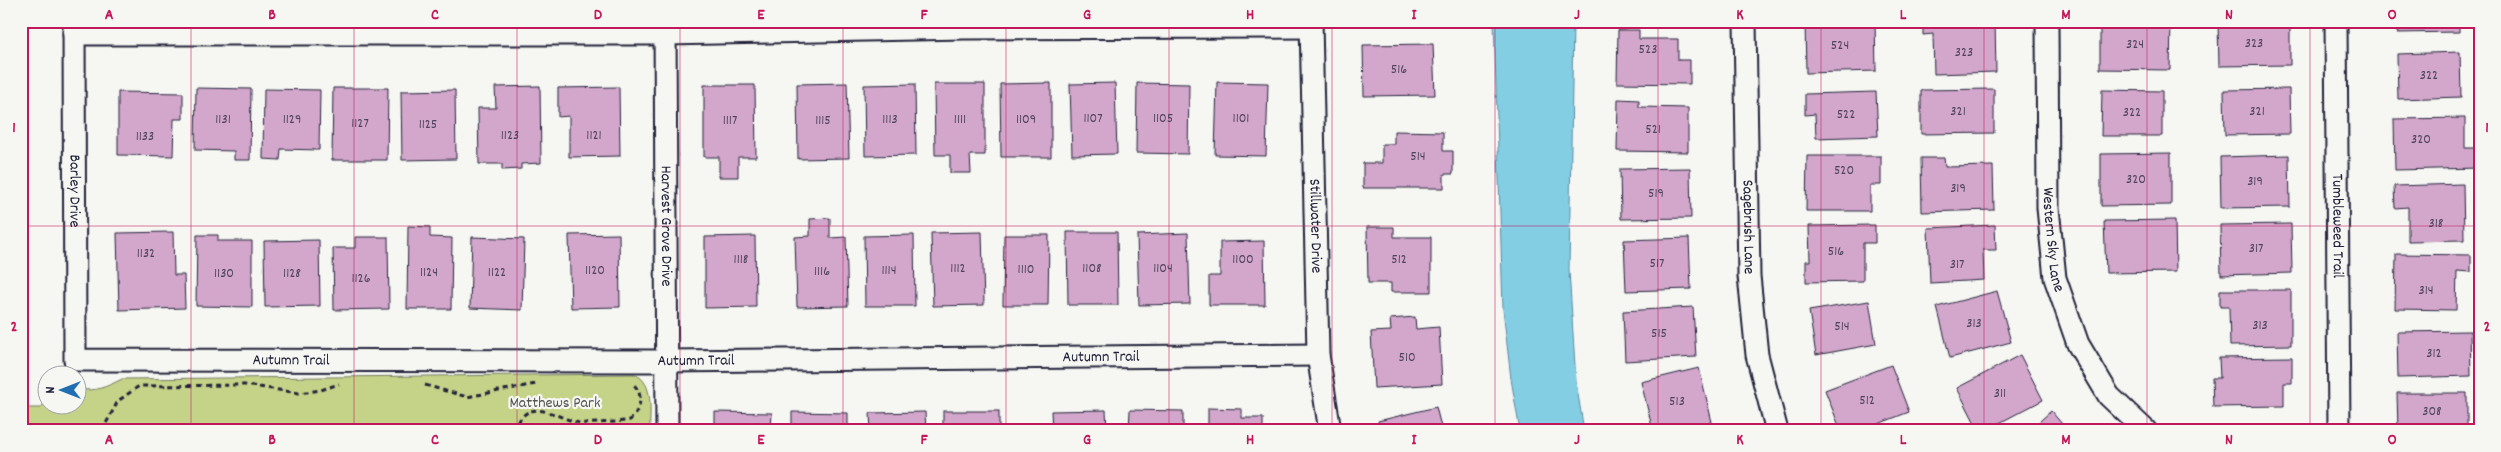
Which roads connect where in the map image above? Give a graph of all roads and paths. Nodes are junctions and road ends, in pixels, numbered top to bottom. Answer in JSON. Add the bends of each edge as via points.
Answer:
{"nodes":[{"id":1,"x":1745,"y":21,"type":"edge"},
{"id":2,"x":2048,"y":21,"type":"edge"},
{"id":3,"x":2336,"y":21,"type":"edge"},
{"id":4,"x":1311,"y":24,"type":"edge"},
{"id":5,"x":964,"y":25,"type":"edge"},
{"id":6,"x":370,"y":27,"type":"edge"},
{"id":7,"x":665,"y":27,"type":"edge"},
{"id":8,"x":74,"y":28,"type":"edge"},
{"id":9,"x":1318,"y":355,"type":"junction"},
{"id":10,"x":75,"y":360,"type":"joint"},
{"id":11,"x":666,"y":361,"type":"junction"},
{"id":12,"x":629,"y":381,"type":"dead end"},
{"id":13,"x":545,"y":382,"type":"dead end"},
{"id":14,"x":344,"y":383,"type":"dead end"},
{"id":15,"x":424,"y":385,"type":"dead end"},
{"id":16,"x":102,"y":431,"type":"edge"},
{"id":17,"x":515,"y":431,"type":"edge"},
{"id":18,"x":667,"y":431,"type":"edge"},
{"id":19,"x":1330,"y":431,"type":"edge"},
{"id":20,"x":1777,"y":431,"type":"edge"},
{"id":21,"x":2146,"y":431,"type":"edge"},
{"id":22,"x":2339,"y":431,"type":"edge"}],
"edges":[{"from":1,"to":20,"type":"street","name":"Sagebrush Lane","via":[[1749,276],[1757,355]]},
{"from":2,"to":21,"type":"street","name":"Western Sky Lane","via":[[2048,208],[2055,278],[2078,344],[2109,396]]},
{"from":3,"to":22,"type":"street","name":"Tumbleweed Trail"},
{"from":4,"to":5,"type":"street"},
{"from":4,"to":9,"type":"street","name":"Stillwater Drive"},
{"from":5,"to":7,"type":"street"},
{"from":6,"to":7,"type":"street"},
{"from":6,"to":8,"type":"street"},
{"from":7,"to":11,"type":"street","name":"Harvest Grove Drive"},
{"from":8,"to":10,"type":"street","name":"Barley Drive"},
{"from":9,"to":11,"type":"street","name":"Autumn Trail"},
{"from":9,"to":19,"type":"street","name":"Stillwater Drive"},
{"from":10,"to":11,"type":"street","name":"Autumn Trail"},
{"from":11,"to":18,"type":"street","name":"Harvest Grove Drive"},
{"from":12,"to":17,"type":"path","via":[[638,389],[640,398],[638,412],[630,420],[581,424],[540,409],[527,412],[517,422]]},
{"from":13,"to":15,"type":"path","via":[[467,397]]},
{"from":14,"to":16,"type":"path","via":[[299,392],[245,385],[139,386],[118,401]]}]}
